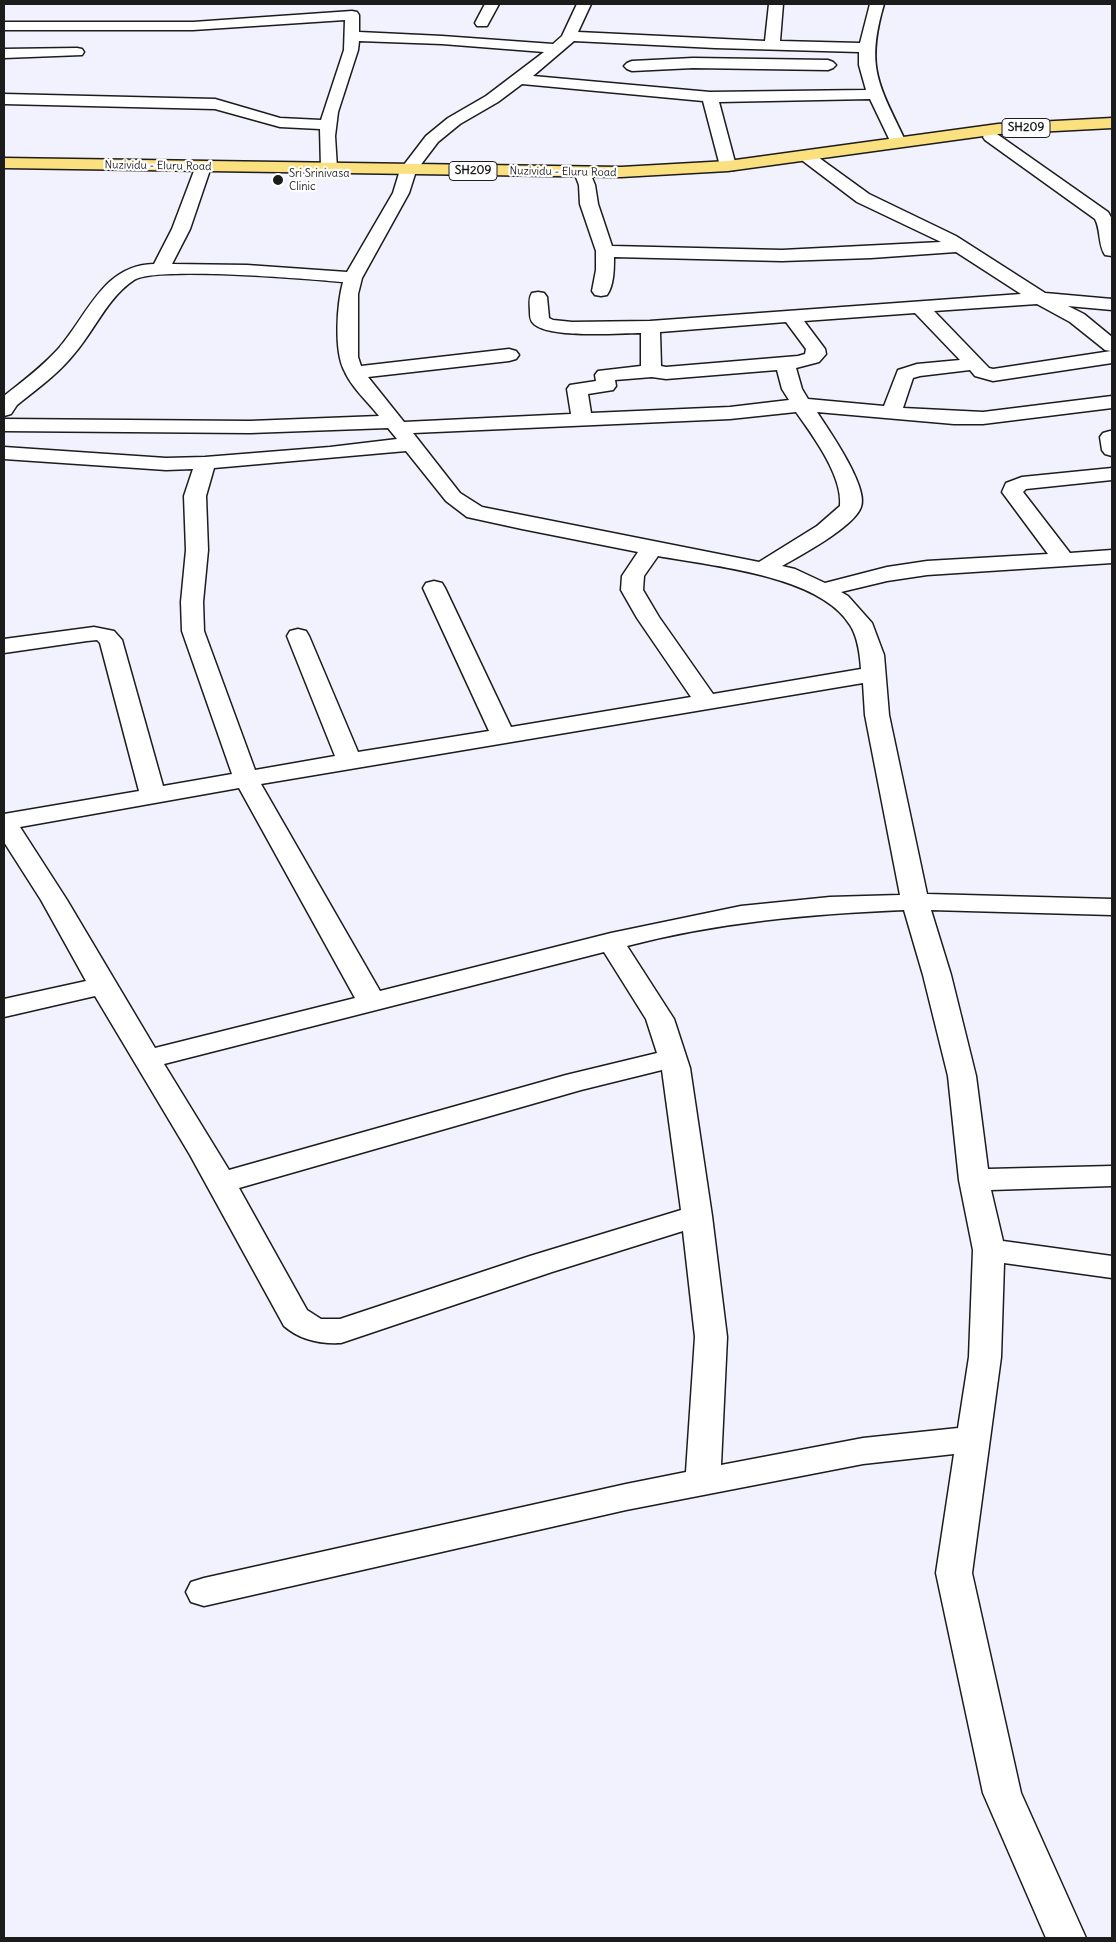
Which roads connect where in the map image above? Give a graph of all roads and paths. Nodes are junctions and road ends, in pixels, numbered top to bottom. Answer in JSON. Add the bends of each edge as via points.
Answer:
{"nodes":[{"id":1,"x":492,"y":4,"type":"edge"},
{"id":2,"x":584,"y":4,"type":"edge"},
{"id":3,"x":776,"y":4,"type":"edge"},
{"id":4,"x":877,"y":4,"type":"edge"},
{"id":5,"x":198,"y":11,"type":"dead end"},
{"id":6,"x":353,"y":19,"type":"edge"},
{"id":7,"x":482,"y":23,"type":"dead end"},
{"id":8,"x":4,"y":26,"type":"edge"},
{"id":9,"x":193,"y":26,"type":"junction"},
{"id":10,"x":564,"y":41,"type":"junction"},
{"id":11,"x":772,"y":45,"type":"junction"},
{"id":12,"x":867,"y":48,"type":"junction"},
{"id":13,"x":77,"y":52,"type":"dead end"},
{"id":14,"x":4,"y":54,"type":"edge"},
{"id":15,"x":632,"y":66,"type":"dead end"},
{"id":16,"x":868,"y":66,"type":"junction"},
{"id":17,"x":518,"y":78,"type":"junction"},
{"id":18,"x":877,"y":94,"type":"junction"},
{"id":19,"x":710,"y":97,"type":"junction"},
{"id":20,"x":4,"y":99,"type":"edge"},
{"id":21,"x":1112,"y":123,"type":"edge"},
{"id":22,"x":328,"y":124,"type":"junction"},
{"id":23,"x":1112,"y":132,"type":"edge"},
{"id":24,"x":940,"y":138,"type":"junction"},
{"id":25,"x":991,"y":138,"type":"junction"},
{"id":26,"x":898,"y":142,"type":"junction"},
{"id":27,"x":805,"y":155,"type":"junction"},
{"id":28,"x":4,"y":163,"type":"edge"},
{"id":29,"x":728,"y":166,"type":"junction"},
{"id":30,"x":203,"y":167,"type":"junction"},
{"id":31,"x":329,"y":168,"type":"junction"},
{"id":32,"x":408,"y":170,"type":"junction"},
{"id":33,"x":582,"y":172,"type":"junction"},
{"id":34,"x":960,"y":246,"type":"junction"},
{"id":35,"x":605,"y":251,"type":"junction"},
{"id":36,"x":1111,"y":251,"type":"edge"},
{"id":37,"x":160,"y":269,"type":"junction"},
{"id":38,"x":353,"y":278,"type":"junction"},
{"id":39,"x":601,"y":292,"type":"dead end"},
{"id":40,"x":538,"y":297,"type":"dead end"},
{"id":41,"x":1040,"y":298,"type":"junction"},
{"id":42,"x":1112,"y":304,"type":"edge"},
{"id":43,"x":920,"y":308,"type":"junction"},
{"id":44,"x":791,"y":317,"type":"junction"},
{"id":45,"x":650,"y":327,"type":"junction"},
{"id":46,"x":1112,"y":346,"type":"edge"},
{"id":47,"x":508,"y":355,"type":"dead end"},
{"id":48,"x":1112,"y":357,"type":"edge"},
{"id":49,"x":785,"y":362,"type":"junction"},
{"id":50,"x":975,"y":364,"type":"junction"},
{"id":51,"x":654,"y":371,"type":"junction"},
{"id":52,"x":354,"y":372,"type":"junction"},
{"id":53,"x":1112,"y":402,"type":"edge"},
{"id":54,"x":802,"y":406,"type":"junction"},
{"id":55,"x":4,"y":410,"type":"edge"},
{"id":56,"x":891,"y":413,"type":"junction"},
{"id":57,"x":582,"y":419,"type":"junction"},
{"id":58,"x":4,"y":425,"type":"edge"},
{"id":59,"x":400,"y":431,"type":"junction"},
{"id":60,"x":4,"y":453,"type":"edge"},
{"id":61,"x":205,"y":463,"type":"junction"},
{"id":62,"x":1112,"y":474,"type":"edge"},
{"id":63,"x":652,"y":548,"type":"junction"},
{"id":64,"x":1112,"y":557,"type":"edge"},
{"id":65,"x":1063,"y":559,"type":"junction"},
{"id":66,"x":764,"y":568,"type":"junction"},
{"id":67,"x":434,"y":588,"type":"dead end"},
{"id":68,"x":823,"y":590,"type":"junction"},
{"id":69,"x":298,"y":636,"type":"dead end"},
{"id":70,"x":4,"y":646,"type":"edge"},
{"id":71,"x":874,"y":674,"type":"junction"},
{"id":72,"x":706,"y":701,"type":"junction"},
{"id":73,"x":503,"y":735,"type":"junction"},
{"id":74,"x":349,"y":761,"type":"junction"},
{"id":75,"x":246,"y":779,"type":"junction"},
{"id":76,"x":153,"y":795,"type":"junction"},
{"id":77,"x":915,"y":902,"type":"junction"},
{"id":78,"x":1112,"y":907,"type":"edge"},
{"id":79,"x":611,"y":941,"type":"junction"},
{"id":80,"x":103,"y":986,"type":"junction"},
{"id":81,"x":370,"y":1002,"type":"junction"},
{"id":82,"x":4,"y":1008,"type":"edge"},
{"id":83,"x":148,"y":1058,"type":"junction"},
{"id":84,"x":673,"y":1058,"type":"junction"},
{"id":85,"x":1112,"y":1176,"type":"edge"},
{"id":86,"x":974,"y":1180,"type":"junction"},
{"id":87,"x":220,"y":1183,"type":"junction"},
{"id":88,"x":697,"y":1216,"type":"junction"},
{"id":89,"x":989,"y":1250,"type":"junction"},
{"id":90,"x":1112,"y":1267,"type":"edge"},
{"id":91,"x":973,"y":1439,"type":"junction"},
{"id":92,"x":704,"y":1482,"type":"junction"},
{"id":93,"x":204,"y":1592,"type":"dead end"},
{"id":94,"x":1066,"y":1938,"type":"edge"}],
"edges":[{"from":1,"to":7,"type":"street"},
{"from":2,"to":10,"type":"street"},
{"from":3,"to":11,"type":"street"},
{"from":4,"to":12,"type":"street"},
{"from":5,"to":9,"type":"street"},
{"from":6,"to":9,"type":"street"},
{"from":6,"to":10,"type":"street"},
{"from":6,"to":22,"type":"street","via":[[350,50]]},
{"from":8,"to":9,"type":"street"},
{"from":10,"to":11,"type":"street"},
{"from":10,"to":17,"type":"street","via":[[541,63]]},
{"from":11,"to":12,"type":"street"},
{"from":12,"to":16,"type":"street"},
{"from":13,"to":14,"type":"street"},
{"from":15,"to":16,"type":"street","via":[[693,63]]},
{"from":16,"to":18,"type":"street"},
{"from":17,"to":19,"type":"street"},
{"from":17,"to":32,"type":"street","via":[[492,99],[454,120],[432,139]]},
{"from":18,"to":19,"type":"street"},
{"from":18,"to":26,"type":"street"},
{"from":19,"to":29,"type":"street"},
{"from":20,"to":22,"type":"street","via":[[215,104],[271,121]]},
{"from":21,"to":24,"type":"main road","name":"Nuzividu - Eluru Road","number":"SH209","via":[[998,129]]},
{"from":22,"to":31,"type":"street"},
{"from":23,"to":25,"type":"main road","name":"Nuzividu - Eluru Road","number":"SH209"},
{"from":24,"to":25,"type":"main road","name":"Nuzividu - Eluru Road","number":"SH209"},
{"from":24,"to":26,"type":"main road","name":"Nuzividu - Eluru Road","number":"SH209"},
{"from":25,"to":36,"type":"street","via":[[1102,216],[1107,225]]},
{"from":26,"to":27,"type":"main road","name":"Nuzividu - Eluru Road","number":"SH209"},
{"from":27,"to":29,"type":"main road","name":"Nuzividu - Eluru Road","number":"SH209"},
{"from":27,"to":34,"type":"street","via":[[864,198]]},
{"from":28,"to":30,"type":"main road","name":"Nuzividu - Eluru Road","number":"SH209"},
{"from":29,"to":33,"type":"main road","name":"Nuzividu - Eluru Road","number":"SH209"},
{"from":30,"to":31,"type":"main road","name":"Nuzividu - Eluru Road","number":"SH209"},
{"from":30,"to":37,"type":"street","via":[[181,229]]},
{"from":31,"to":32,"type":"main road","name":"Nuzividu - Eluru Road","number":"SH209"},
{"from":32,"to":33,"type":"main road","name":"Nuzividu - Eluru Road","number":"SH209"},
{"from":32,"to":38,"type":"street","via":[[401,194]]},
{"from":33,"to":35,"type":"street"},
{"from":34,"to":35,"type":"street","via":[[802,255]]},
{"from":34,"to":41,"type":"street"},
{"from":35,"to":39,"type":"street"},
{"from":37,"to":38,"type":"street","via":[[277,271]]},
{"from":37,"to":55,"type":"street","via":[[140,270],[125,277],[68,351],[10,401]]},
{"from":38,"to":52,"type":"street","via":[[349,294],[348,357]]},
{"from":40,"to":45,"type":"street","via":[[540,320],[548,325]]},
{"from":41,"to":42,"type":"street"},
{"from":41,"to":43,"type":"street"},
{"from":41,"to":46,"type":"street","via":[[1077,318]]},
{"from":43,"to":44,"type":"street"},
{"from":43,"to":50,"type":"street"},
{"from":44,"to":45,"type":"street"},
{"from":44,"to":49,"type":"street","via":[[816,354],[801,362]]},
{"from":45,"to":51,"type":"street","via":[[651,368]]},
{"from":47,"to":52,"type":"street"},
{"from":48,"to":50,"type":"street","via":[[993,375],[982,372]]},
{"from":49,"to":51,"type":"street","via":[[666,373]]},
{"from":49,"to":54,"type":"street","via":[[792,389]]},
{"from":50,"to":56,"type":"street","via":[[905,374]]},
{"from":51,"to":57,"type":"street","via":[[606,375],[606,386],[577,389]]},
{"from":52,"to":59,"type":"street"},
{"from":53,"to":56,"type":"street","via":[[983,418]]},
{"from":54,"to":56,"type":"street"},
{"from":54,"to":57,"type":"street"},
{"from":54,"to":66,"type":"street","via":[[830,447],[853,494],[851,507],[833,525]]},
{"from":57,"to":59,"type":"street"},
{"from":58,"to":59,"type":"street"},
{"from":59,"to":61,"type":"street","via":[[330,453]]},
{"from":59,"to":63,"type":"street","via":[[453,497],[475,512]]},
{"from":60,"to":61,"type":"street","via":[[166,464]]},
{"from":61,"to":75,"type":"street","via":[[195,496],[197,550],[193,631]]},
{"from":62,"to":65,"type":"street","via":[[1022,483],[1013,487],[1012,492]]},
{"from":63,"to":66,"type":"street"},
{"from":63,"to":72,"type":"street","via":[[633,576],[632,590]]},
{"from":64,"to":65,"type":"street"},
{"from":65,"to":68,"type":"street","via":[[927,568]]},
{"from":66,"to":68,"type":"street"},
{"from":67,"to":73,"type":"street"},
{"from":68,"to":71,"type":"street","via":[[861,622],[872,655]]},
{"from":69,"to":74,"type":"street"},
{"from":70,"to":76,"type":"street","via":[[100,633],[112,640]]},
{"from":71,"to":72,"type":"street"},
{"from":71,"to":77,"type":"street","via":[[877,715]]},
{"from":72,"to":73,"type":"street"},
{"from":73,"to":74,"type":"street"},
{"from":74,"to":75,"type":"street"},
{"from":75,"to":76,"type":"street"},
{"from":75,"to":81,"type":"street"},
{"from":76,"to":80,"type":"street","via":[[4,822]]},
{"from":77,"to":78,"type":"street"},
{"from":77,"to":79,"type":"street","via":[[830,904],[741,914]]},
{"from":77,"to":86,"type":"street","via":[[962,1076]]},
{"from":79,"to":81,"type":"street"},
{"from":79,"to":84,"type":"street","via":[[660,1019]]},
{"from":80,"to":82,"type":"street"},
{"from":80,"to":83,"type":"street"},
{"from":81,"to":83,"type":"street"},
{"from":83,"to":87,"type":"street"},
{"from":84,"to":87,"type":"street","via":[[576,1082]]},
{"from":84,"to":88,"type":"street"},
{"from":85,"to":86,"type":"street"},
{"from":86,"to":89,"type":"street"},
{"from":87,"to":88,"type":"street","via":[[294,1318],[306,1328],[321,1333],[341,1331]]},
{"from":88,"to":92,"type":"street","via":[[711,1337]]},
{"from":89,"to":90,"type":"street"},
{"from":89,"to":91,"type":"street","via":[[985,1358]]},
{"from":91,"to":92,"type":"street","via":[[863,1451]]},
{"from":91,"to":94,"type":"street","via":[[954,1573],[1002,1793]]},
{"from":92,"to":93,"type":"street"}]}
